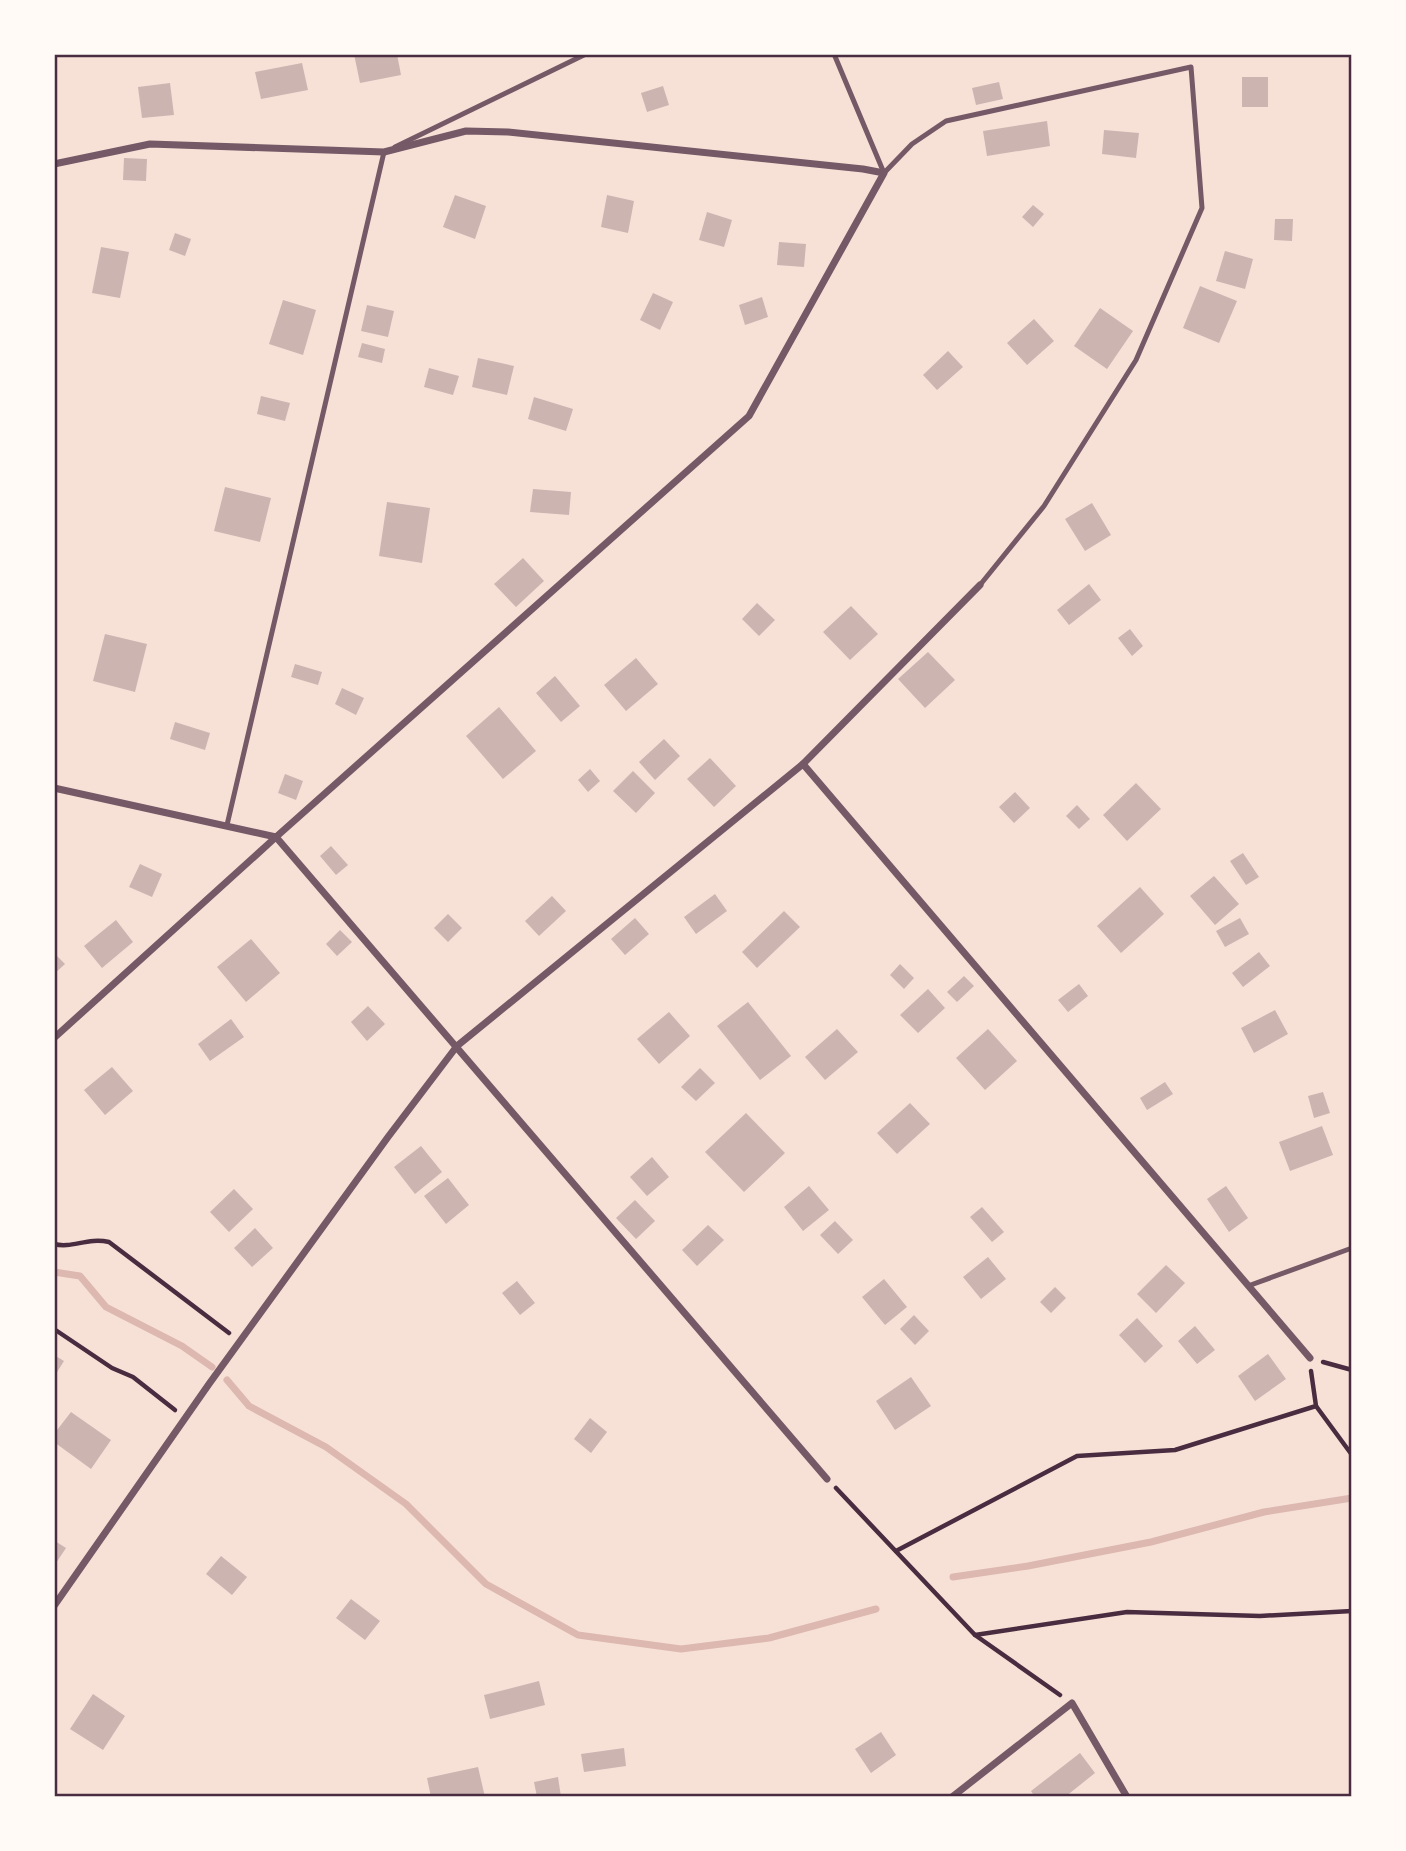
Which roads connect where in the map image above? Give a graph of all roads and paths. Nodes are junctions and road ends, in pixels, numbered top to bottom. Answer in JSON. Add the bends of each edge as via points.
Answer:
{"nodes":[{"id":1,"x":586,"y":54,"type":"edge"},
{"id":2,"x":834,"y":54,"type":"edge"},
{"id":3,"x":384,"y":152,"type":"junction"},
{"id":4,"x":54,"y":164,"type":"edge"},
{"id":5,"x":884,"y":173,"type":"junction"},
{"id":6,"x":980,"y":585,"type":"joint"},
{"id":7,"x":803,"y":764,"type":"junction"},
{"id":8,"x":54,"y":788,"type":"edge"},
{"id":9,"x":227,"y":825,"type":"junction"},
{"id":10,"x":276,"y":837,"type":"junction"},
{"id":11,"x":54,"y":1038,"type":"edge"},
{"id":12,"x":457,"y":1046,"type":"junction"},
{"id":13,"x":54,"y":1244,"type":"edge"},
{"id":14,"x":1352,"y":1248,"type":"edge"},
{"id":15,"x":1248,"y":1286,"type":"junction"},
{"id":16,"x":54,"y":1329,"type":"edge"},
{"id":17,"x":241,"y":1342,"type":"junction"},
{"id":18,"x":1310,"y":1359,"type":"junction"},
{"id":19,"x":1352,"y":1370,"type":"edge"},
{"id":20,"x":1316,"y":1406,"type":"junction"},
{"id":21,"x":186,"y":1420,"type":"junction"},
{"id":22,"x":1352,"y":1455,"type":"edge"},
{"id":23,"x":827,"y":1479,"type":"joint"},
{"id":24,"x":896,"y":1550,"type":"junction"},
{"id":25,"x":54,"y":1606,"type":"edge"},
{"id":26,"x":1352,"y":1611,"type":"edge"},
{"id":27,"x":975,"y":1635,"type":"junction"},
{"id":28,"x":1072,"y":1703,"type":"junction"},
{"id":29,"x":952,"y":1797,"type":"edge"},
{"id":30,"x":1127,"y":1797,"type":"edge"}],
"edges":[{"from":1,"to":3,"type":"lane"},
{"from":2,"to":5,"type":"lane"},
{"from":3,"to":4,"type":"street","via":[[150,144]]},
{"from":3,"to":5,"type":"street","via":[[466,131],[508,132]]},
{"from":3,"to":9,"type":"lane"},
{"from":5,"to":6,"type":"lane","via":[[912,144],[946,121],[1191,67],[1202,208],[1136,360],[1044,506]]},
{"from":5,"to":10,"type":"street","via":[[749,416]]},
{"from":6,"to":7,"type":"street"},
{"from":7,"to":12,"type":"street"},
{"from":7,"to":15,"type":"street"},
{"from":8,"to":9,"type":"street"},
{"from":9,"to":10,"type":"street"},
{"from":10,"to":11,"type":"street"},
{"from":10,"to":12,"type":"street"},
{"from":12,"to":17,"type":"street"},
{"from":12,"to":23,"type":"street"},
{"from":13,"to":17,"type":"path","via":[[94,1238],[109,1242]]},
{"from":14,"to":15,"type":"lane"},
{"from":15,"to":18,"type":"street"},
{"from":16,"to":21,"type":"path","via":[[133,1377]]},
{"from":17,"to":21,"type":"street"},
{"from":18,"to":19,"type":"path"},
{"from":18,"to":20,"type":"path"},
{"from":20,"to":22,"type":"path"},
{"from":20,"to":24,"type":"path","via":[[1175,1450],[1077,1456]]},
{"from":21,"to":25,"type":"street"},
{"from":23,"to":24,"type":"path"},
{"from":24,"to":27,"type":"path"},
{"from":26,"to":27,"type":"path","via":[[1260,1616],[1127,1612]]},
{"from":27,"to":28,"type":"path"},
{"from":28,"to":29,"type":"street"},
{"from":28,"to":30,"type":"street"}]}
